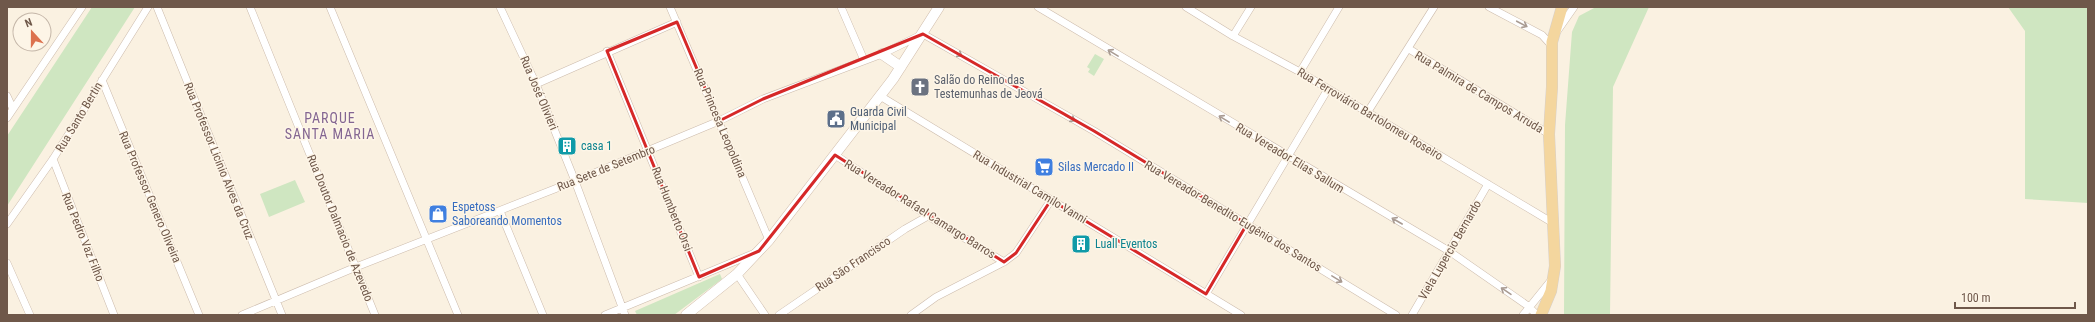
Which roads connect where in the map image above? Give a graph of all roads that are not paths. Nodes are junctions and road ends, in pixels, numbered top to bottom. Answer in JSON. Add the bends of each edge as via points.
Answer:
{"nodes":[{"id":1,"x":82,"y":7,"type":"edge"},
{"id":2,"x":148,"y":7,"type":"edge"},
{"id":3,"x":157,"y":7,"type":"edge"},
{"id":4,"x":250,"y":7,"type":"edge"},
{"id":5,"x":330,"y":7,"type":"edge"},
{"id":6,"x":500,"y":7,"type":"edge"},
{"id":7,"x":670,"y":7,"type":"edge"},
{"id":8,"x":841,"y":7,"type":"edge"},
{"id":9,"x":939,"y":7,"type":"edge"},
{"id":10,"x":1038,"y":7,"type":"edge"},
{"id":11,"x":1186,"y":7,"type":"edge"},
{"id":12,"x":1251,"y":7,"type":"edge"},
{"id":13,"x":1339,"y":7,"type":"edge"},
{"id":14,"x":1434,"y":7,"type":"edge"},
{"id":15,"x":1489,"y":7,"type":"edge"},
{"id":16,"x":1574,"y":7,"type":"edge"},
{"id":17,"x":1563,"y":8,"type":"edge"},
{"id":18,"x":677,"y":22,"type":"junction"},
{"id":19,"x":923,"y":34,"type":"junction"},
{"id":20,"x":1233,"y":36,"type":"junction"},
{"id":21,"x":1553,"y":40,"type":"junction"},
{"id":22,"x":1409,"y":49,"type":"junction"},
{"id":23,"x":607,"y":51,"type":"junction"},
{"id":24,"x":882,"y":54,"type":"junction"},
{"id":25,"x":864,"y":60,"type":"junction"},
{"id":26,"x":901,"y":67,"type":"junction"},
{"id":27,"x":1300,"y":72,"type":"junction"},
{"id":28,"x":102,"y":80,"type":"junction"},
{"id":29,"x":536,"y":84,"type":"junction"},
{"id":30,"x":1328,"y":89,"type":"junction"},
{"id":31,"x":7,"y":96,"type":"edge"},
{"id":32,"x":880,"y":96,"type":"junction"},
{"id":33,"x":13,"y":109,"type":"junction"},
{"id":34,"x":1367,"y":113,"type":"junction"},
{"id":35,"x":7,"y":118,"type":"edge"},
{"id":36,"x":719,"y":121,"type":"junction"},
{"id":37,"x":1549,"y":134,"type":"junction"},
{"id":38,"x":648,"y":150,"type":"junction"},
{"id":39,"x":835,"y":155,"type":"junction"},
{"id":40,"x":1287,"y":157,"type":"junction"},
{"id":41,"x":53,"y":159,"type":"junction"},
{"id":42,"x":575,"y":181,"type":"junction"},
{"id":43,"x":1488,"y":184,"type":"junction"},
{"id":44,"x":1051,"y":200,"type":"junction"},
{"id":45,"x":500,"y":211,"type":"junction"},
{"id":46,"x":928,"y":216,"type":"junction"},
{"id":47,"x":1553,"y":223,"type":"junction"},
{"id":48,"x":7,"y":224,"type":"edge"},
{"id":49,"x":1247,"y":224,"type":"junction"},
{"id":50,"x":427,"y":240,"type":"junction"},
{"id":51,"x":769,"y":240,"type":"junction"},
{"id":52,"x":759,"y":251,"type":"junction"},
{"id":53,"x":1449,"y":252,"type":"junction"},
{"id":54,"x":1004,"y":262,"type":"junction"},
{"id":55,"x":7,"y":263,"type":"edge"},
{"id":56,"x":356,"y":267,"type":"junction"},
{"id":57,"x":737,"y":274,"type":"junction"},
{"id":58,"x":699,"y":277,"type":"junction"},
{"id":59,"x":1554,"y":277,"type":"junction"},
{"id":60,"x":1206,"y":294,"type":"junction"},
{"id":61,"x":276,"y":301,"type":"junction"},
{"id":62,"x":1528,"y":306,"type":"junction"},
{"id":63,"x":624,"y":312,"type":"edge"},
{"id":64,"x":30,"y":315,"type":"edge"},
{"id":65,"x":114,"y":315,"type":"edge"},
{"id":66,"x":199,"y":315,"type":"edge"},
{"id":67,"x":242,"y":315,"type":"edge"},
{"id":68,"x":282,"y":315,"type":"edge"},
{"id":69,"x":376,"y":315,"type":"edge"},
{"id":70,"x":458,"y":315,"type":"edge"},
{"id":71,"x":543,"y":315,"type":"edge"},
{"id":72,"x":605,"y":315,"type":"edge"},
{"id":73,"x":686,"y":315,"type":"edge"},
{"id":74,"x":765,"y":315,"type":"edge"},
{"id":75,"x":779,"y":315,"type":"edge"},
{"id":76,"x":910,"y":315,"type":"edge"},
{"id":77,"x":1241,"y":315,"type":"edge"},
{"id":78,"x":1396,"y":315,"type":"edge"},
{"id":79,"x":1412,"y":315,"type":"edge"},
{"id":80,"x":1523,"y":315,"type":"edge"},
{"id":81,"x":1537,"y":315,"type":"edge"},
{"id":82,"x":1541,"y":315,"type":"edge"}],
"edges":[{"from":1,"to":33,"type":"street"},
{"from":2,"to":28,"type":"street","name":"Rua Santo Bertin"},
{"from":3,"to":61,"type":"street","name":"Rua Professor Licinio Alves da Cruz"},
{"from":4,"to":56,"type":"street","name":"Rua Doutor Dalmacio de Azevedo"},
{"from":5,"to":50,"type":"street"},
{"from":6,"to":29,"type":"street","name":"Rua José Olivieri"},
{"from":7,"to":18,"type":"street","name":"Rua Princesa Leopoldina"},
{"from":8,"to":25,"type":"street"},
{"from":9,"to":19,"type":"main road"},
{"from":40,"to":10,"type":"street","name":"Rua Vereador Elias Sallum","one_way":true},
{"from":11,"to":20,"type":"street","name":"Rua Ferroviário Bartolomeu Roseiro"},
{"from":12,"to":20,"type":"street"},
{"from":13,"to":27,"type":"street"},
{"from":14,"to":22,"type":"street"},
{"from":15,"to":21,"type":"street","one_way":true},
{"from":16,"to":21,"type":"street"},
{"from":17,"to":21,"type":"main road"},
{"from":18,"to":23,"type":"street"},
{"from":18,"to":36,"type":"street","name":"Rua Princesa Leopoldina"},
{"from":19,"to":24,"type":"street","name":"Rua Sete de Setembro"},
{"from":19,"to":26,"type":"main road"},
{"from":19,"to":49,"type":"street","name":"Rua Vereador Benedito Eugênio dos Santos","one_way":true,"via":[[1094,131]]},
{"from":20,"to":27,"type":"street","name":"Rua Ferroviário Bartolomeu Roseiro"},
{"from":21,"to":37,"type":"main road"},
{"from":22,"to":34,"type":"street"},
{"from":22,"to":37,"type":"street","name":"Rua Palmira de Campos Arruda"},
{"from":23,"to":29,"type":"street"},
{"from":23,"to":38,"type":"street","name":"Rua Humberto Orsi"},
{"from":24,"to":25,"type":"street","name":"Rua Sete de Setembro"},
{"from":24,"to":26,"type":"main road"},
{"from":25,"to":36,"type":"street","name":"Rua Sete de Setembro","via":[[763,99]]},
{"from":26,"to":32,"type":"main road"},
{"from":27,"to":30,"type":"street","name":"Rua Ferroviário Bartolomeu Roseiro"},
{"from":28,"to":41,"type":"street","name":"Rua Santo Bertin"},
{"from":28,"to":66,"type":"street","name":"Rua Professor Genero Oliveira"},
{"from":29,"to":42,"type":"street","name":"Rua José Olivieri"},
{"from":30,"to":34,"type":"street","name":"Rua Ferroviário Bartolomeu Roseiro"},
{"from":30,"to":40,"type":"street"},
{"from":31,"to":33,"type":"street"},
{"from":32,"to":39,"type":"main road"},
{"from":32,"to":44,"type":"street","name":"Rua Industrial Camilo Vanni"},
{"from":33,"to":35,"type":"street"},
{"from":34,"to":43,"type":"street","name":"Rua Ferroviário Bartolomeu Roseiro"},
{"from":36,"to":38,"type":"street","name":"Rua Sete de Setembro"},
{"from":36,"to":51,"type":"street","name":"Rua Princesa Leopoldina"},
{"from":37,"to":47,"type":"main road"},
{"from":38,"to":42,"type":"street","name":"Rua Sete de Setembro"},
{"from":38,"to":58,"type":"street","name":"Rua Humberto Orsi"},
{"from":39,"to":46,"type":"street","name":"Rua Vereador Rafael Camargo Barros"},
{"from":39,"to":51,"type":"main road"},
{"from":40,"to":49,"type":"street"},
{"from":53,"to":40,"type":"street","name":"Rua Vereador Elias Sallum","one_way":true},
{"from":41,"to":48,"type":"street","name":"Rua Santo Bertin"},
{"from":41,"to":65,"type":"street","name":"Rua Pedro Vaz Filho"},
{"from":42,"to":45,"type":"street","name":"Rua Sete de Setembro"},
{"from":42,"to":63,"type":"street","name":"Rua José Olivieri"},
{"from":43,"to":47,"type":"street","name":"Rua Ferroviário Bartolomeu Roseiro"},
{"from":43,"to":53,"type":"street","name":"Viela Lupercio Bernardo"},
{"from":44,"to":54,"type":"street","via":[[1016,253]]},
{"from":44,"to":60,"type":"street","name":"Rua Industrial Camilo Vanni"},
{"from":45,"to":50,"type":"street","name":"Rua Sete de Setembro"},
{"from":45,"to":71,"type":"street"},
{"from":46,"to":54,"type":"street","name":"Rua Vereador Rafael Camargo Barros"},
{"from":46,"to":75,"type":"street","name":"Rua São Francisco"},
{"from":47,"to":59,"type":"main road"},
{"from":49,"to":60,"type":"street"},
{"from":49,"to":78,"type":"street","name":"Rua Vereador Benedito Eugênio dos Santos","one_way":true},
{"from":50,"to":56,"type":"street","name":"Rua Sete de Setembro"},
{"from":50,"to":70,"type":"street"},
{"from":51,"to":52,"type":"main road"},
{"from":52,"to":57,"type":"main road"},
{"from":52,"to":58,"type":"street"},
{"from":62,"to":53,"type":"street","name":"Rua Vereador Elias Sallum","one_way":true},
{"from":53,"to":79,"type":"street","name":"Viela Lupercio Bernardo"},
{"from":54,"to":76,"type":"street","via":[[936,297]]},
{"from":55,"to":64,"type":"street"},
{"from":56,"to":61,"type":"street","name":"Rua Sete de Setembro"},
{"from":56,"to":69,"type":"street","name":"Rua Doutor Dalmacio de Azevedo"},
{"from":57,"to":73,"type":"main road"},
{"from":57,"to":74,"type":"street"},
{"from":58,"to":63,"type":"street"},
{"from":59,"to":62,"type":"street"},
{"from":59,"to":82,"type":"main road"},
{"from":60,"to":77,"type":"street","name":"Rua Industrial Camilo Vanni"},
{"from":61,"to":67,"type":"street","name":"Rua Sete de Setembro"},
{"from":61,"to":68,"type":"street","name":"Rua Professor Licinio Alves da Cruz"},
{"from":62,"to":80,"type":"street"},
{"from":62,"to":81,"type":"street","name":"Rua Vereador Elias Sallum"},
{"from":63,"to":72,"type":"street"}]}
